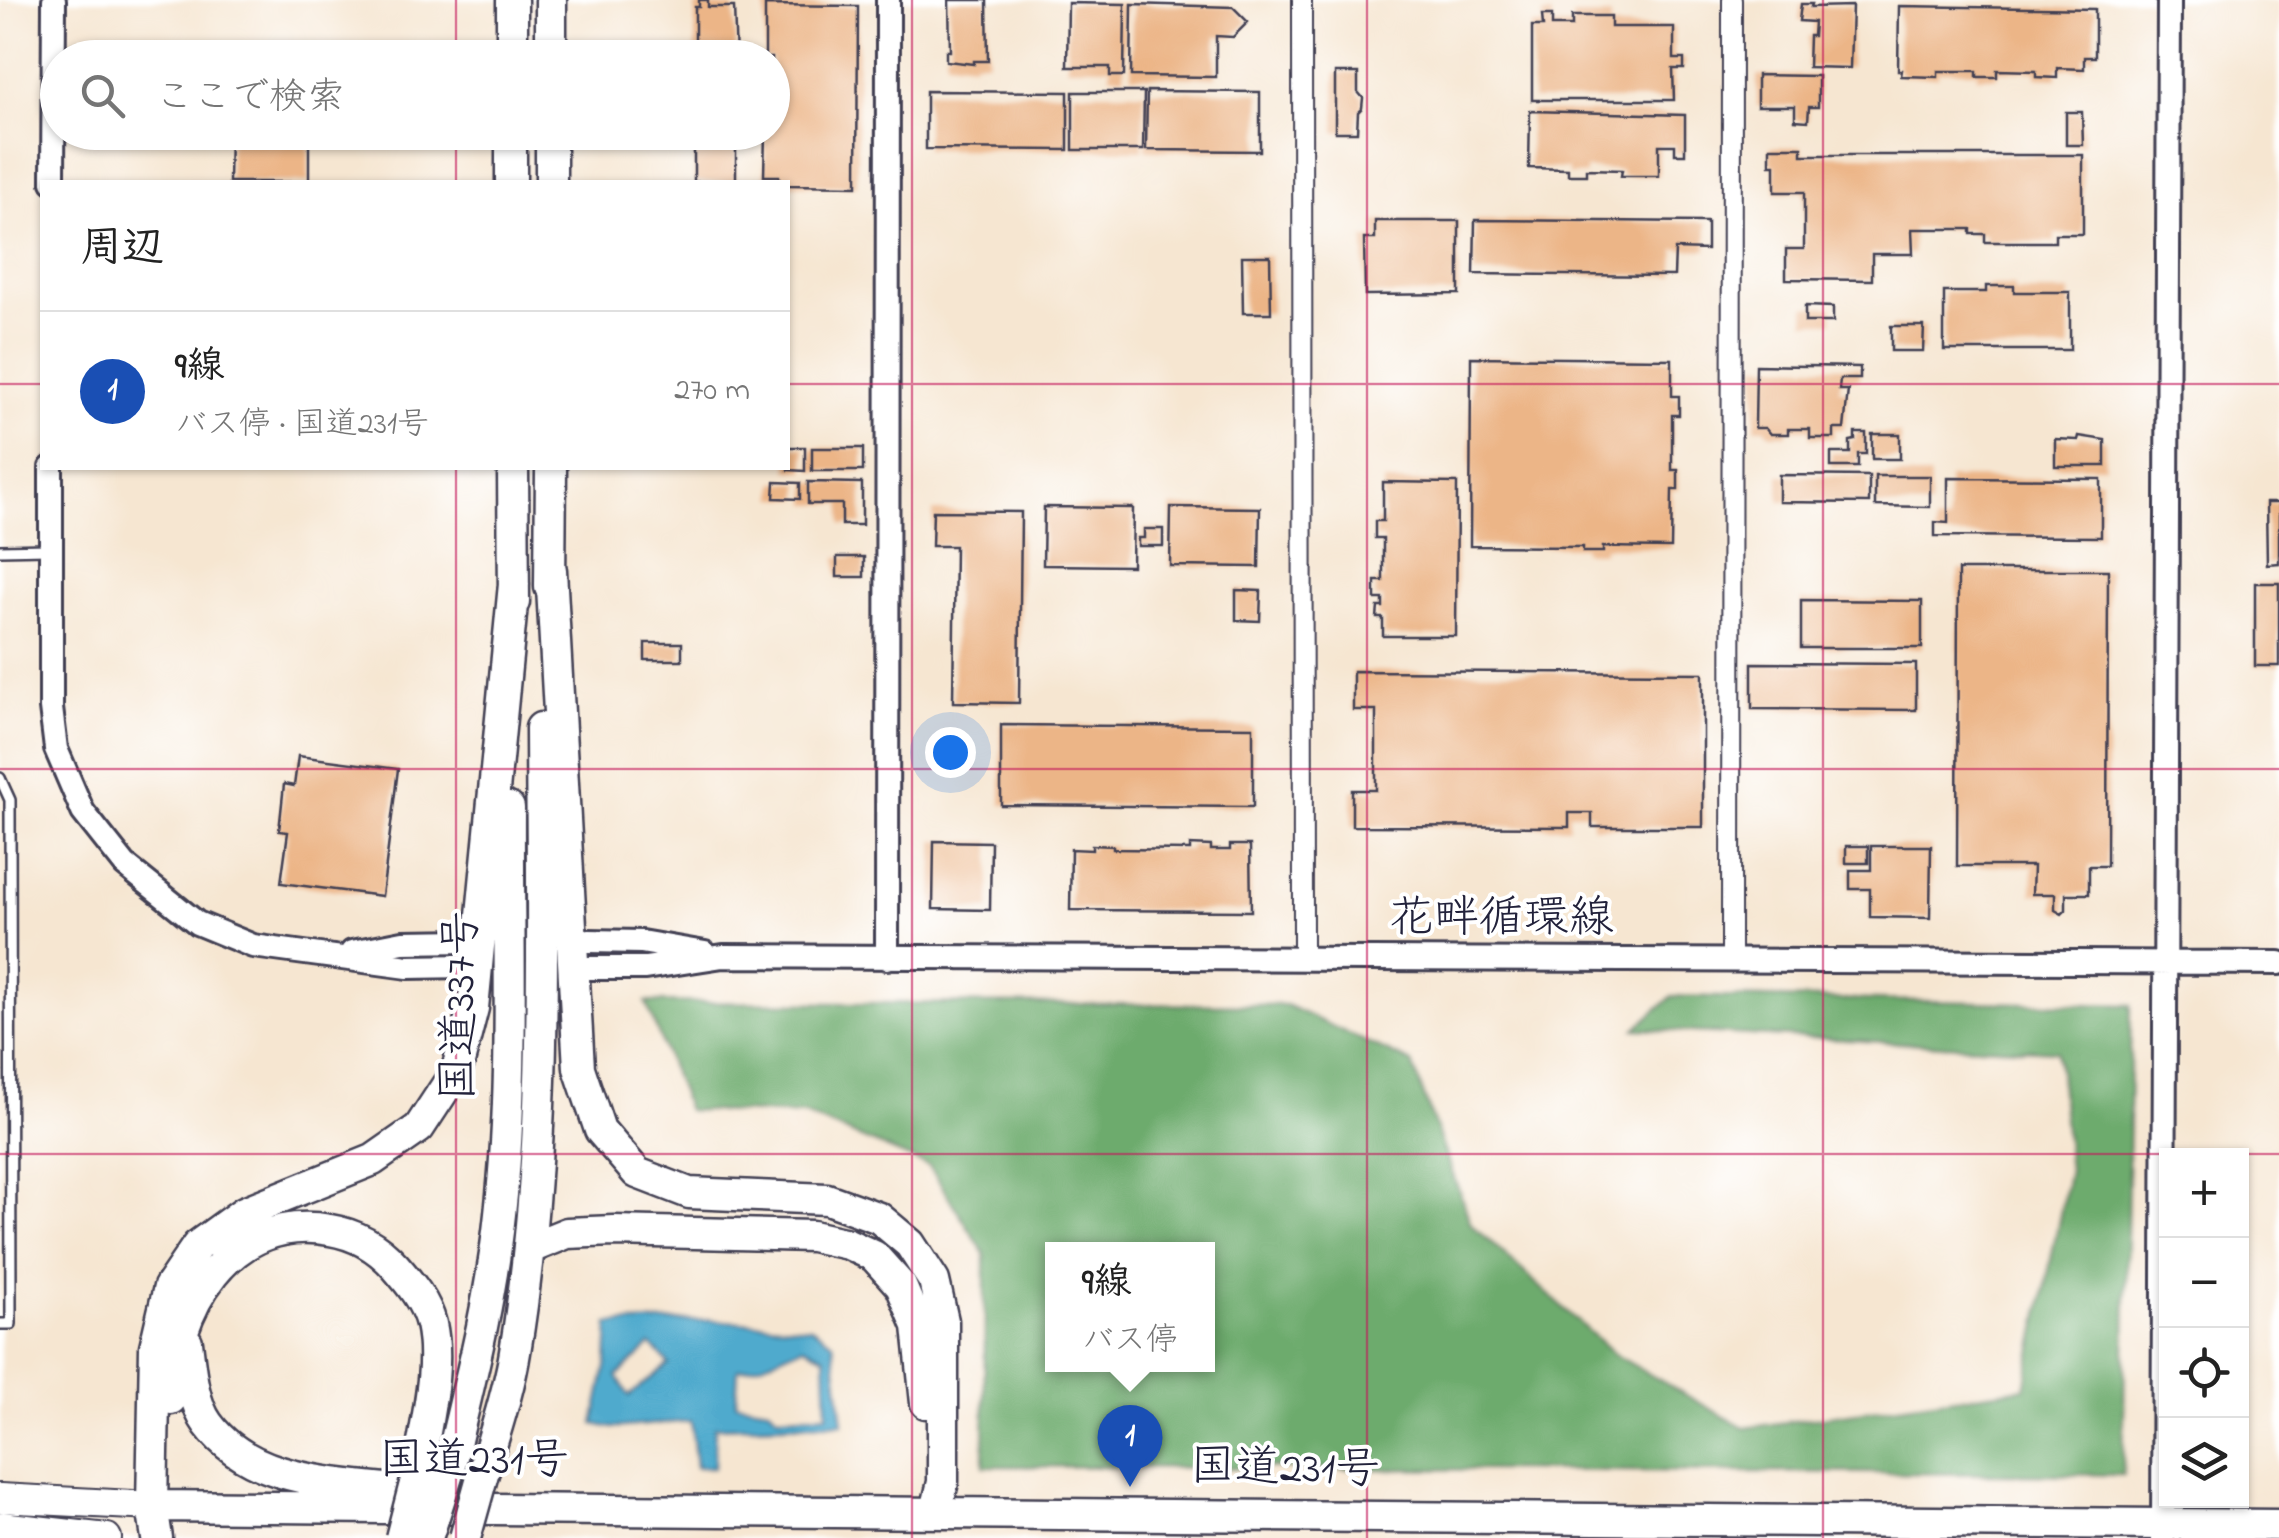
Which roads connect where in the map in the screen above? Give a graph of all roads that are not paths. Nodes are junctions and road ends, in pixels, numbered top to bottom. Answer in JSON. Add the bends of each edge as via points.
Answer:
{"nodes":[{"id":1,"x":54,"y":0,"type":"edge"},
{"id":2,"x":512,"y":0,"type":"edge"},
{"id":3,"x":551,"y":0,"type":"edge"},
{"id":4,"x":888,"y":0,"type":"edge"},
{"id":5,"x":1302,"y":0,"type":"edge"},
{"id":6,"x":1732,"y":0,"type":"edge"},
{"id":7,"x":2169,"y":0,"type":"edge"},
{"id":8,"x":54,"y":40,"type":"edge"},
{"id":9,"x":512,"y":40,"type":"edge"},
{"id":10,"x":551,"y":40,"type":"edge"},
{"id":11,"x":53,"y":150,"type":"edge"},
{"id":12,"x":511,"y":150,"type":"edge"},
{"id":13,"x":551,"y":150,"type":"edge"},
{"id":14,"x":53,"y":180,"type":"edge"},
{"id":15,"x":511,"y":180,"type":"edge"},
{"id":16,"x":551,"y":180,"type":"edge"},
{"id":17,"x":51,"y":470,"type":"edge"},
{"id":18,"x":513,"y":470,"type":"edge"},
{"id":19,"x":551,"y":470,"type":"edge"},
{"id":20,"x":50,"y":549,"type":"junction"},
{"id":21,"x":0,"y":550,"type":"edge"},
{"id":22,"x":551,"y":570,"type":"junction"},
{"id":23,"x":514,"y":584,"type":"junction"},
{"id":24,"x":0,"y":778,"type":"edge"},
{"id":25,"x":468,"y":941,"type":"dead end"},
{"id":26,"x":589,"y":941,"type":"dead end"},
{"id":27,"x":328,"y":956,"type":"junction"},
{"id":28,"x":724,"y":956,"type":"junction"},
{"id":29,"x":886,"y":958,"type":"junction"},
{"id":30,"x":1303,"y":959,"type":"junction"},
{"id":31,"x":1732,"y":961,"type":"junction"},
{"id":32,"x":2164,"y":962,"type":"junction"},
{"id":33,"x":2279,"y":963,"type":"edge"},
{"id":34,"x":466,"y":966,"type":"dead end"},
{"id":35,"x":588,"y":968,"type":"dead end"},
{"id":36,"x":530,"y":1248,"type":"junction"},
{"id":37,"x":185,"y":1319,"type":"junction"},
{"id":38,"x":0,"y":1324,"type":"edge"},
{"id":39,"x":0,"y":1498,"type":"edge"},
{"id":40,"x":161,"y":1506,"type":"junction"},
{"id":41,"x":525,"y":1508,"type":"junction"},
{"id":42,"x":939,"y":1524,"type":"edge"},
{"id":43,"x":2279,"y":1524,"type":"edge"},
{"id":44,"x":0,"y":1526,"type":"edge"},
{"id":45,"x":1371,"y":1527,"type":"edge"},
{"id":46,"x":2163,"y":1531,"type":"edge"},
{"id":47,"x":107,"y":1538,"type":"edge"},
{"id":48,"x":158,"y":1538,"type":"edge"},
{"id":49,"x":401,"y":1538,"type":"edge"},
{"id":50,"x":428,"y":1538,"type":"edge"},
{"id":51,"x":465,"y":1538,"type":"edge"}],
"edges":[{"from":1,"to":8,"type":"street"},
{"from":2,"to":9,"type":"highway"},
{"from":3,"to":10,"type":"highway"},
{"from":4,"to":29,"type":"street"},
{"from":5,"to":30,"type":"street"},
{"from":6,"to":31,"type":"street"},
{"from":7,"to":32,"type":"street"},
{"from":11,"to":14,"type":"street"},
{"from":12,"to":15,"type":"highway"},
{"from":13,"to":16,"type":"highway"},
{"from":17,"to":20,"type":"street"},
{"from":18,"to":23,"type":"highway","name":"国道337号"},
{"from":19,"to":22,"type":"highway","name":"国道337号"},
{"from":20,"to":21,"type":"lane"},
{"from":20,"to":27,"type":"street","via":[[50,708],[56,749],[83,812],[125,866],[197,923],[253,946]]},
{"from":22,"to":36,"type":"highway","name":"国道337号","via":[[541,703],[542,1073]]},
{"from":22,"to":42,"type":"highway","via":[[579,1068],[600,1130],[637,1173],[654,1180],[690,1192],[828,1199],[879,1218],[910,1244],[934,1281],[943,1322]]},
{"from":23,"to":40,"type":"highway","via":[[473,1008],[457,1070],[419,1128],[373,1160],[244,1212],[197,1246],[169,1288],[154,1347]]},
{"from":23,"to":50,"type":"highway","name":"国道337号","bridge":true,"via":[[501,1213],[482,1330]]},
{"from":24,"to":38,"type":"lane","via":[[10,800],[11,1110],[11,1324]]},
{"from":25,"to":27,"type":"street","via":[[403,942]]},
{"from":26,"to":28,"type":"street","name":"花畔循環線"},
{"from":27,"to":34,"type":"street","via":[[408,967]]},
{"from":28,"to":29,"type":"street","name":"花畔循環線"},
{"from":28,"to":35,"type":"street","name":"花畔循環線","via":[[645,968]]},
{"from":29,"to":30,"type":"street","name":"花畔循環線"},
{"from":30,"to":31,"type":"street","name":"花畔循環線"},
{"from":31,"to":32,"type":"street","name":"花畔循環線"},
{"from":32,"to":33,"type":"street","name":"花畔循環線"},
{"from":32,"to":46,"type":"street"},
{"from":36,"to":42,"type":"highway","via":[[567,1233],[719,1232],[812,1236],[874,1256],[900,1286],[918,1326],[929,1484]]},
{"from":36,"to":51,"type":"highway","name":"国道337号","bridge":true,"via":[[515,1356]]},
{"from":37,"to":40,"type":"highway","via":[[172,1372]]},
{"from":37,"to":41,"type":"highway","via":[[190,1372],[206,1423],[265,1470]]},
{"from":37,"to":49,"type":"highway","bridge":true,"via":[[224,1260],[264,1236],[307,1226],[346,1233],[383,1252],[431,1322],[433,1362],[419,1468]]},
{"from":39,"to":40,"type":"main road"},
{"from":40,"to":41,"type":"highway","name":"国道231号"},
{"from":40,"to":48,"type":"highway"},
{"from":41,"to":42,"type":"highway","name":"国道231号"},
{"from":42,"to":45,"type":"highway","name":"国道231号"},
{"from":43,"to":46,"type":"highway","name":"国道231号"},
{"from":44,"to":47,"type":"main road"},
{"from":45,"to":46,"type":"highway","name":"国道231号"}]}
